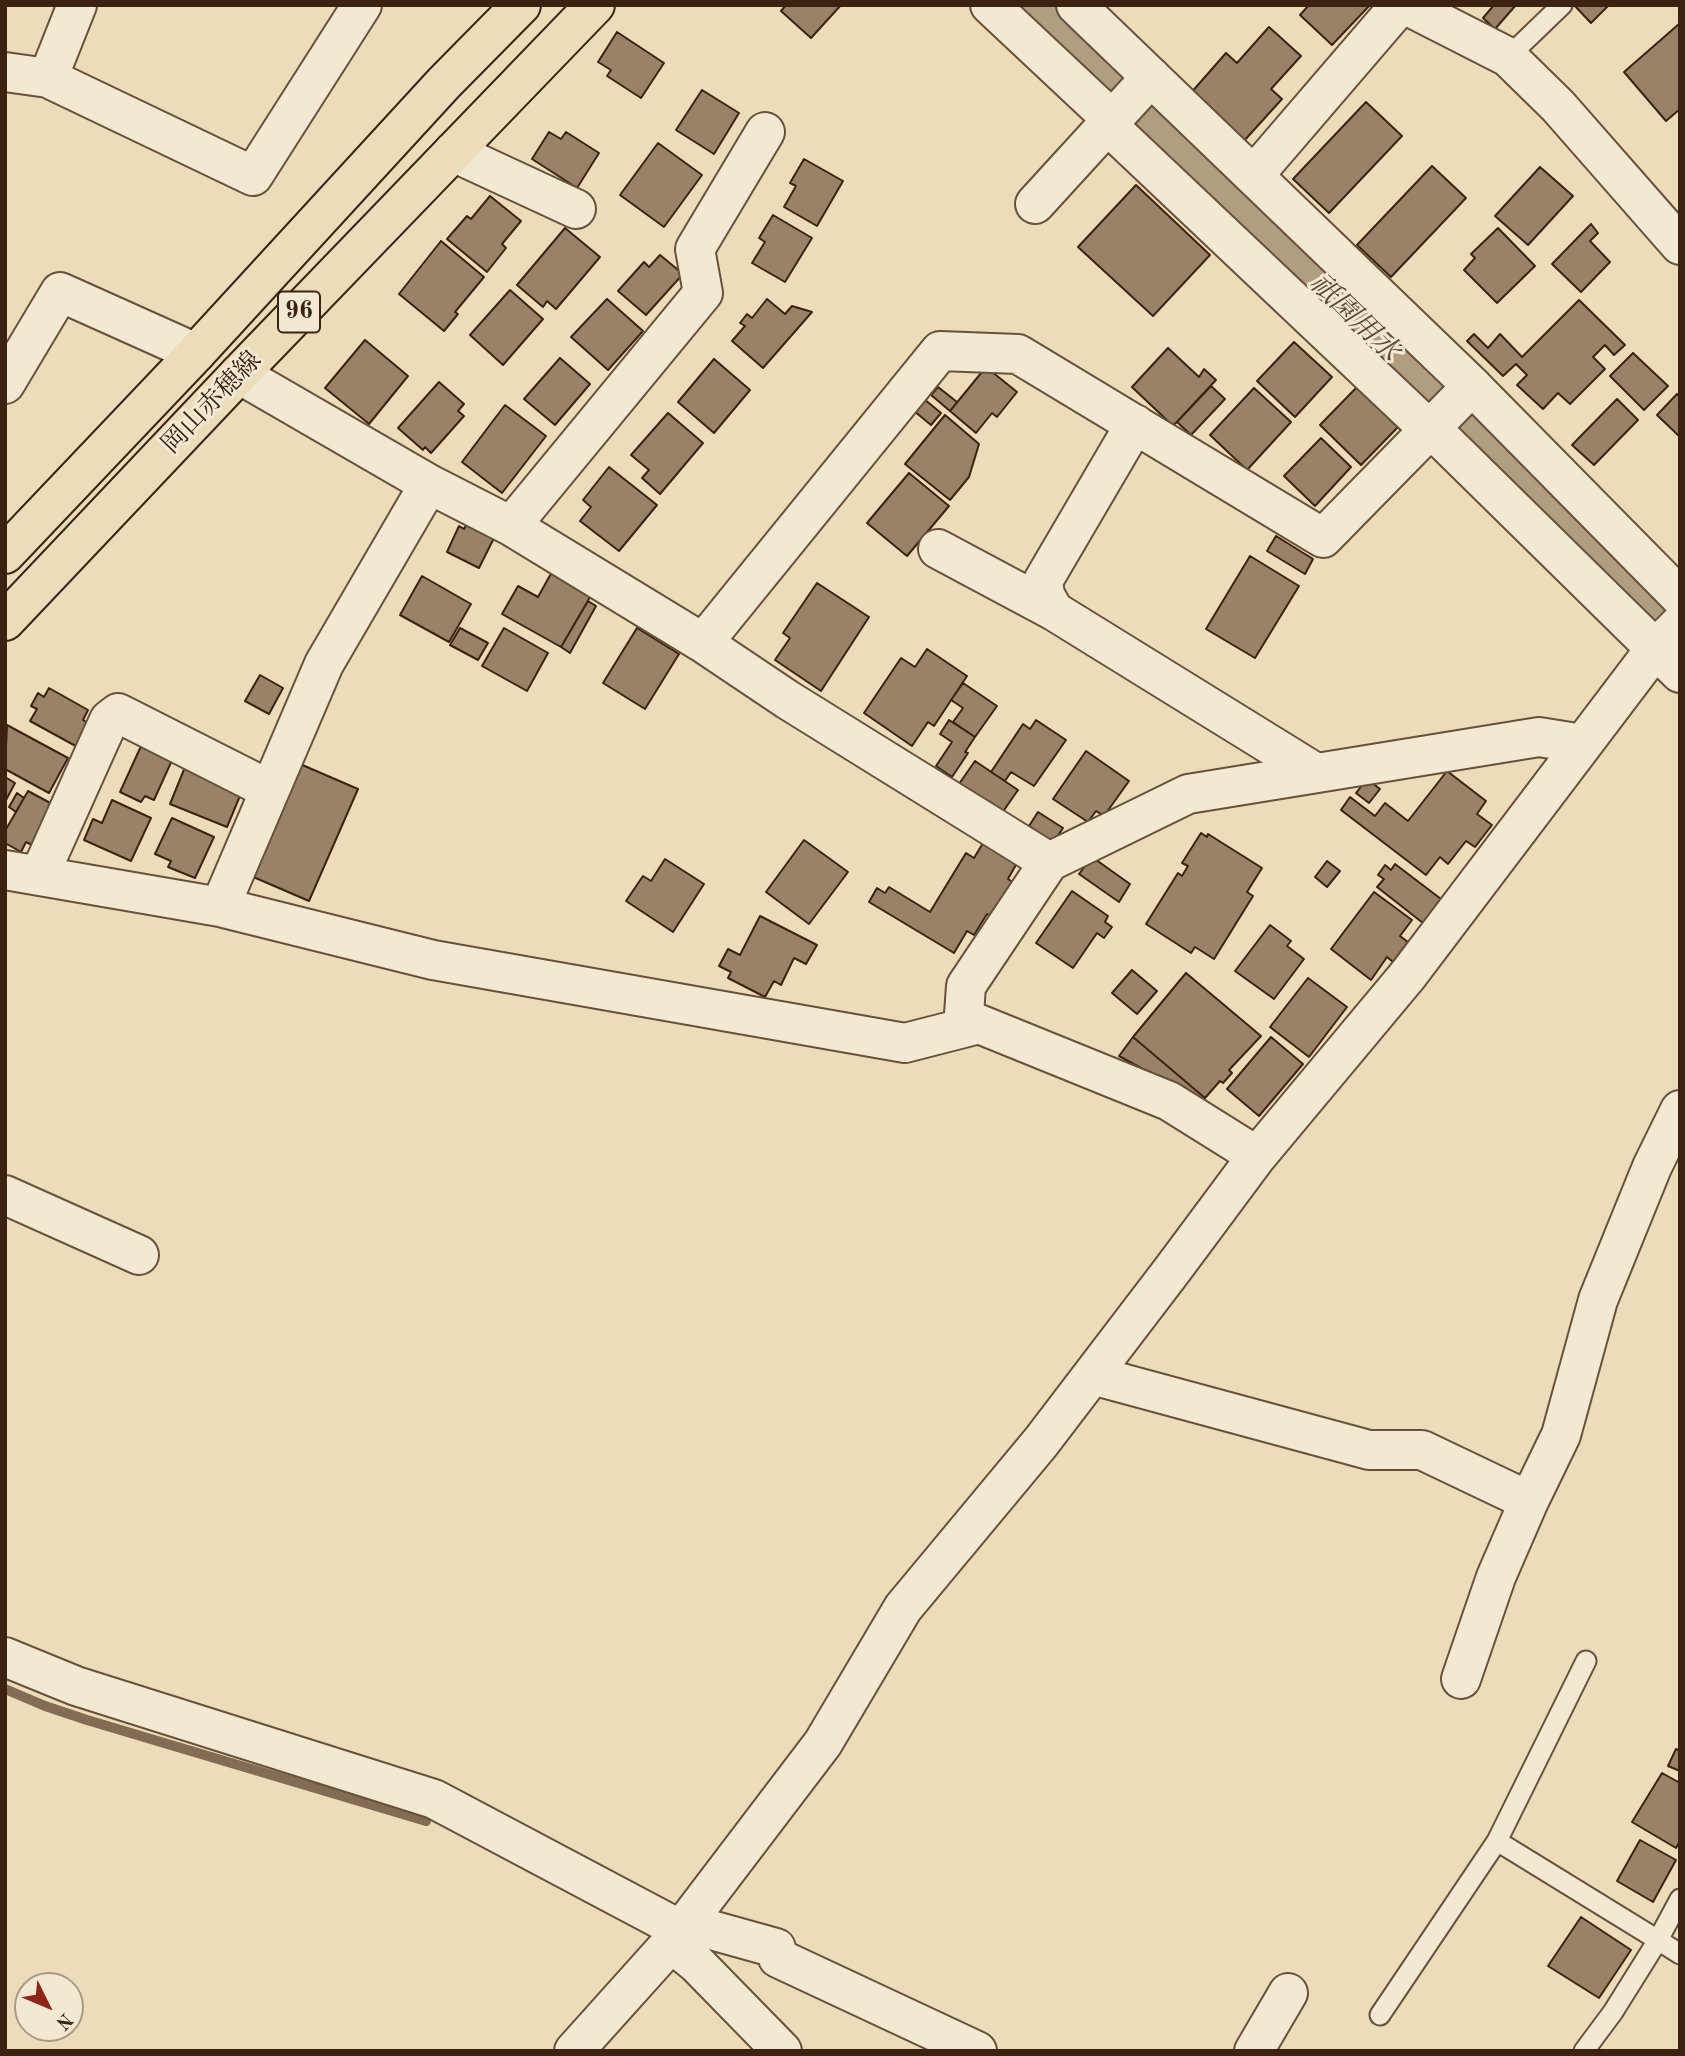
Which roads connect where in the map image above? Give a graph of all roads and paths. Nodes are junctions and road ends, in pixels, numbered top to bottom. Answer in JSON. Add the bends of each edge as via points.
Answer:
{"nodes":[{"id":1,"x":77,"y":5,"type":"edge"},
{"id":2,"x":362,"y":5,"type":"edge"},
{"id":3,"x":521,"y":5,"type":"edge"},
{"id":4,"x":594,"y":5,"type":"edge"},
{"id":5,"x":990,"y":5,"type":"edge"},
{"id":6,"x":1076,"y":5,"type":"edge"},
{"id":7,"x":1400,"y":5,"type":"edge"},
{"id":8,"x":1406,"y":5,"type":"edge"},
{"id":9,"x":1562,"y":5,"type":"edge"},
{"id":10,"x":1508,"y":57,"type":"junction"},
{"id":11,"x":5,"y":72,"type":"edge"},
{"id":12,"x":48,"y":78,"type":"junction"},
{"id":13,"x":1129,"y":101,"type":"junction"},
{"id":14,"x":765,"y":132,"type":"dead end"},
{"id":15,"x":453,"y":152,"type":"junction"},
{"id":16,"x":1254,"y":175,"type":"junction"},
{"id":17,"x":1035,"y":204,"type":"dead end"},
{"id":18,"x":576,"y":209,"type":"dead end"},
{"id":19,"x":1680,"y":246,"type":"edge"},
{"id":20,"x":196,"y":353,"type":"junction"},
{"id":21,"x":239,"y":374,"type":"junction"},
{"id":22,"x":5,"y":384,"type":"edge"},
{"id":23,"x":1469,"y":389,"type":"junction"},
{"id":24,"x":1135,"y":424,"type":"junction"},
{"id":25,"x":1434,"y":425,"type":"junction"},
{"id":26,"x":429,"y":484,"type":"junction"},
{"id":27,"x":511,"y":526,"type":"junction"},
{"id":28,"x":938,"y":549,"type":"dead end"},
{"id":29,"x":5,"y":554,"type":"edge"},
{"id":30,"x":1675,"y":581,"type":"edge"},
{"id":31,"x":1054,"y":611,"type":"junction"},
{"id":32,"x":5,"y":621,"type":"edge"},
{"id":33,"x":703,"y":643,"type":"junction"},
{"id":34,"x":1669,"y":647,"type":"edge"},
{"id":35,"x":1583,"y":744,"type":"junction"},
{"id":36,"x":1316,"y":773,"type":"junction"},
{"id":37,"x":270,"y":790,"type":"junction"},
{"id":38,"x":1049,"y":862,"type":"junction"},
{"id":39,"x":22,"y":873,"type":"edge"},
{"id":40,"x":219,"y":907,"type":"junction"},
{"id":41,"x":963,"y":1028,"type":"junction"},
{"id":42,"x":1680,"y":1110,"type":"edge"},
{"id":43,"x":1257,"y":1156,"type":"junction"},
{"id":44,"x":5,"y":1195,"type":"edge"},
{"id":45,"x":139,"y":1255,"type":"dead end"},
{"id":46,"x":1092,"y":1375,"type":"junction"},
{"id":47,"x":1529,"y":1501,"type":"junction"},
{"id":48,"x":5,"y":1657,"type":"edge"},
{"id":49,"x":1586,"y":1661,"type":"dead end"},
{"id":50,"x":1461,"y":1679,"type":"dead end"},
{"id":51,"x":1497,"y":1841,"type":"junction"},
{"id":52,"x":1680,"y":1899,"type":"edge"},
{"id":53,"x":679,"y":1932,"type":"junction"},
{"id":54,"x":1658,"y":1940,"type":"junction"},
{"id":55,"x":1680,"y":1954,"type":"edge"},
{"id":56,"x":1287,"y":1993,"type":"dead end"},
{"id":57,"x":1380,"y":2015,"type":"dead end"},
{"id":58,"x":575,"y":2051,"type":"edge"},
{"id":59,"x":782,"y":2051,"type":"edge"},
{"id":60,"x":977,"y":2051,"type":"edge"},
{"id":61,"x":1254,"y":2051,"type":"edge"},
{"id":62,"x":1584,"y":2051,"type":"edge"}],
"edges":[{"from":1,"to":12,"type":"street"},
{"from":2,"to":12,"type":"street","via":[[253,176]]},
{"from":3,"to":20,"type":"main road","name":"岡山赤穂線","number":"96"},
{"from":4,"to":15,"type":"main road","name":"岡山赤穂線","number":"96"},
{"from":5,"to":13,"type":"street","via":[[1103,111]]},
{"from":6,"to":13,"type":"street"},
{"from":7,"to":16,"type":"street"},
{"from":8,"to":10,"type":"street"},
{"from":9,"to":10,"type":"lane"},
{"from":10,"to":19,"type":"street","via":[[1558,106]]},
{"from":11,"to":12,"type":"street"},
{"from":13,"to":16,"type":"street"},
{"from":13,"to":17,"type":"street"},
{"from":13,"to":25,"type":"street","via":[[1117,134]]},
{"from":14,"to":27,"type":"street","via":[[695,249],[703,293]]},
{"from":15,"to":18,"type":"street"},
{"from":15,"to":21,"type":"main road","name":"岡山赤穂線","number":"96"},
{"from":16,"to":23,"type":"street"},
{"from":20,"to":22,"type":"street","via":[[60,292]]},
{"from":20,"to":29,"type":"main road","name":"岡山赤穂線","number":"96"},
{"from":21,"to":26,"type":"street"},
{"from":21,"to":32,"type":"main road","name":"岡山赤穂線","number":"96"},
{"from":23,"to":25,"type":"street"},
{"from":23,"to":30,"type":"street"},
{"from":24,"to":25,"type":"street","via":[[1322,538]]},
{"from":24,"to":31,"type":"street","via":[[1044,581]]},
{"from":24,"to":33,"type":"street","via":[[1018,354],[940,351]]},
{"from":25,"to":34,"type":"street"},
{"from":26,"to":27,"type":"street"},
{"from":26,"to":37,"type":"street","via":[[324,664]]},
{"from":27,"to":33,"type":"street"},
{"from":28,"to":31,"type":"street"},
{"from":31,"to":36,"type":"street"},
{"from":33,"to":38,"type":"street"},
{"from":34,"to":35,"type":"street"},
{"from":35,"to":36,"type":"street","via":[[1539,737]]},
{"from":35,"to":43,"type":"street","via":[[1408,975]]},
{"from":36,"to":38,"type":"street","via":[[1188,794]]},
{"from":37,"to":39,"type":"street","via":[[118,713],[109,720]]},
{"from":37,"to":40,"type":"street"},
{"from":38,"to":41,"type":"street","via":[[966,986]]},
{"from":39,"to":40,"type":"street"},
{"from":40,"to":41,"type":"street","via":[[433,960],[905,1043]]},
{"from":41,"to":43,"type":"street","via":[[979,1024],[1169,1101]]},
{"from":42,"to":47,"type":"street","via":[[1598,1300],[1561,1435]]},
{"from":43,"to":46,"type":"street"},
{"from":44,"to":45,"type":"street"},
{"from":46,"to":47,"type":"street","via":[[1369,1450],[1422,1450]]},
{"from":46,"to":53,"type":"street","via":[[903,1608],[823,1743]]},
{"from":47,"to":50,"type":"street","via":[[1496,1577]]},
{"from":48,"to":53,"type":"street","via":[[76,1686],[435,1799]]},
{"from":49,"to":51,"type":"lane"},
{"from":51,"to":54,"type":"lane"},
{"from":51,"to":57,"type":"lane"},
{"from":52,"to":54,"type":"lane"},
{"from":53,"to":58,"type":"street"},
{"from":53,"to":59,"type":"street","via":[[697,1964]]},
{"from":53,"to":60,"type":"street","via":[[776,1948],[778,1958]]},
{"from":54,"to":55,"type":"lane"},
{"from":54,"to":62,"type":"lane"},
{"from":56,"to":61,"type":"street"}]}
